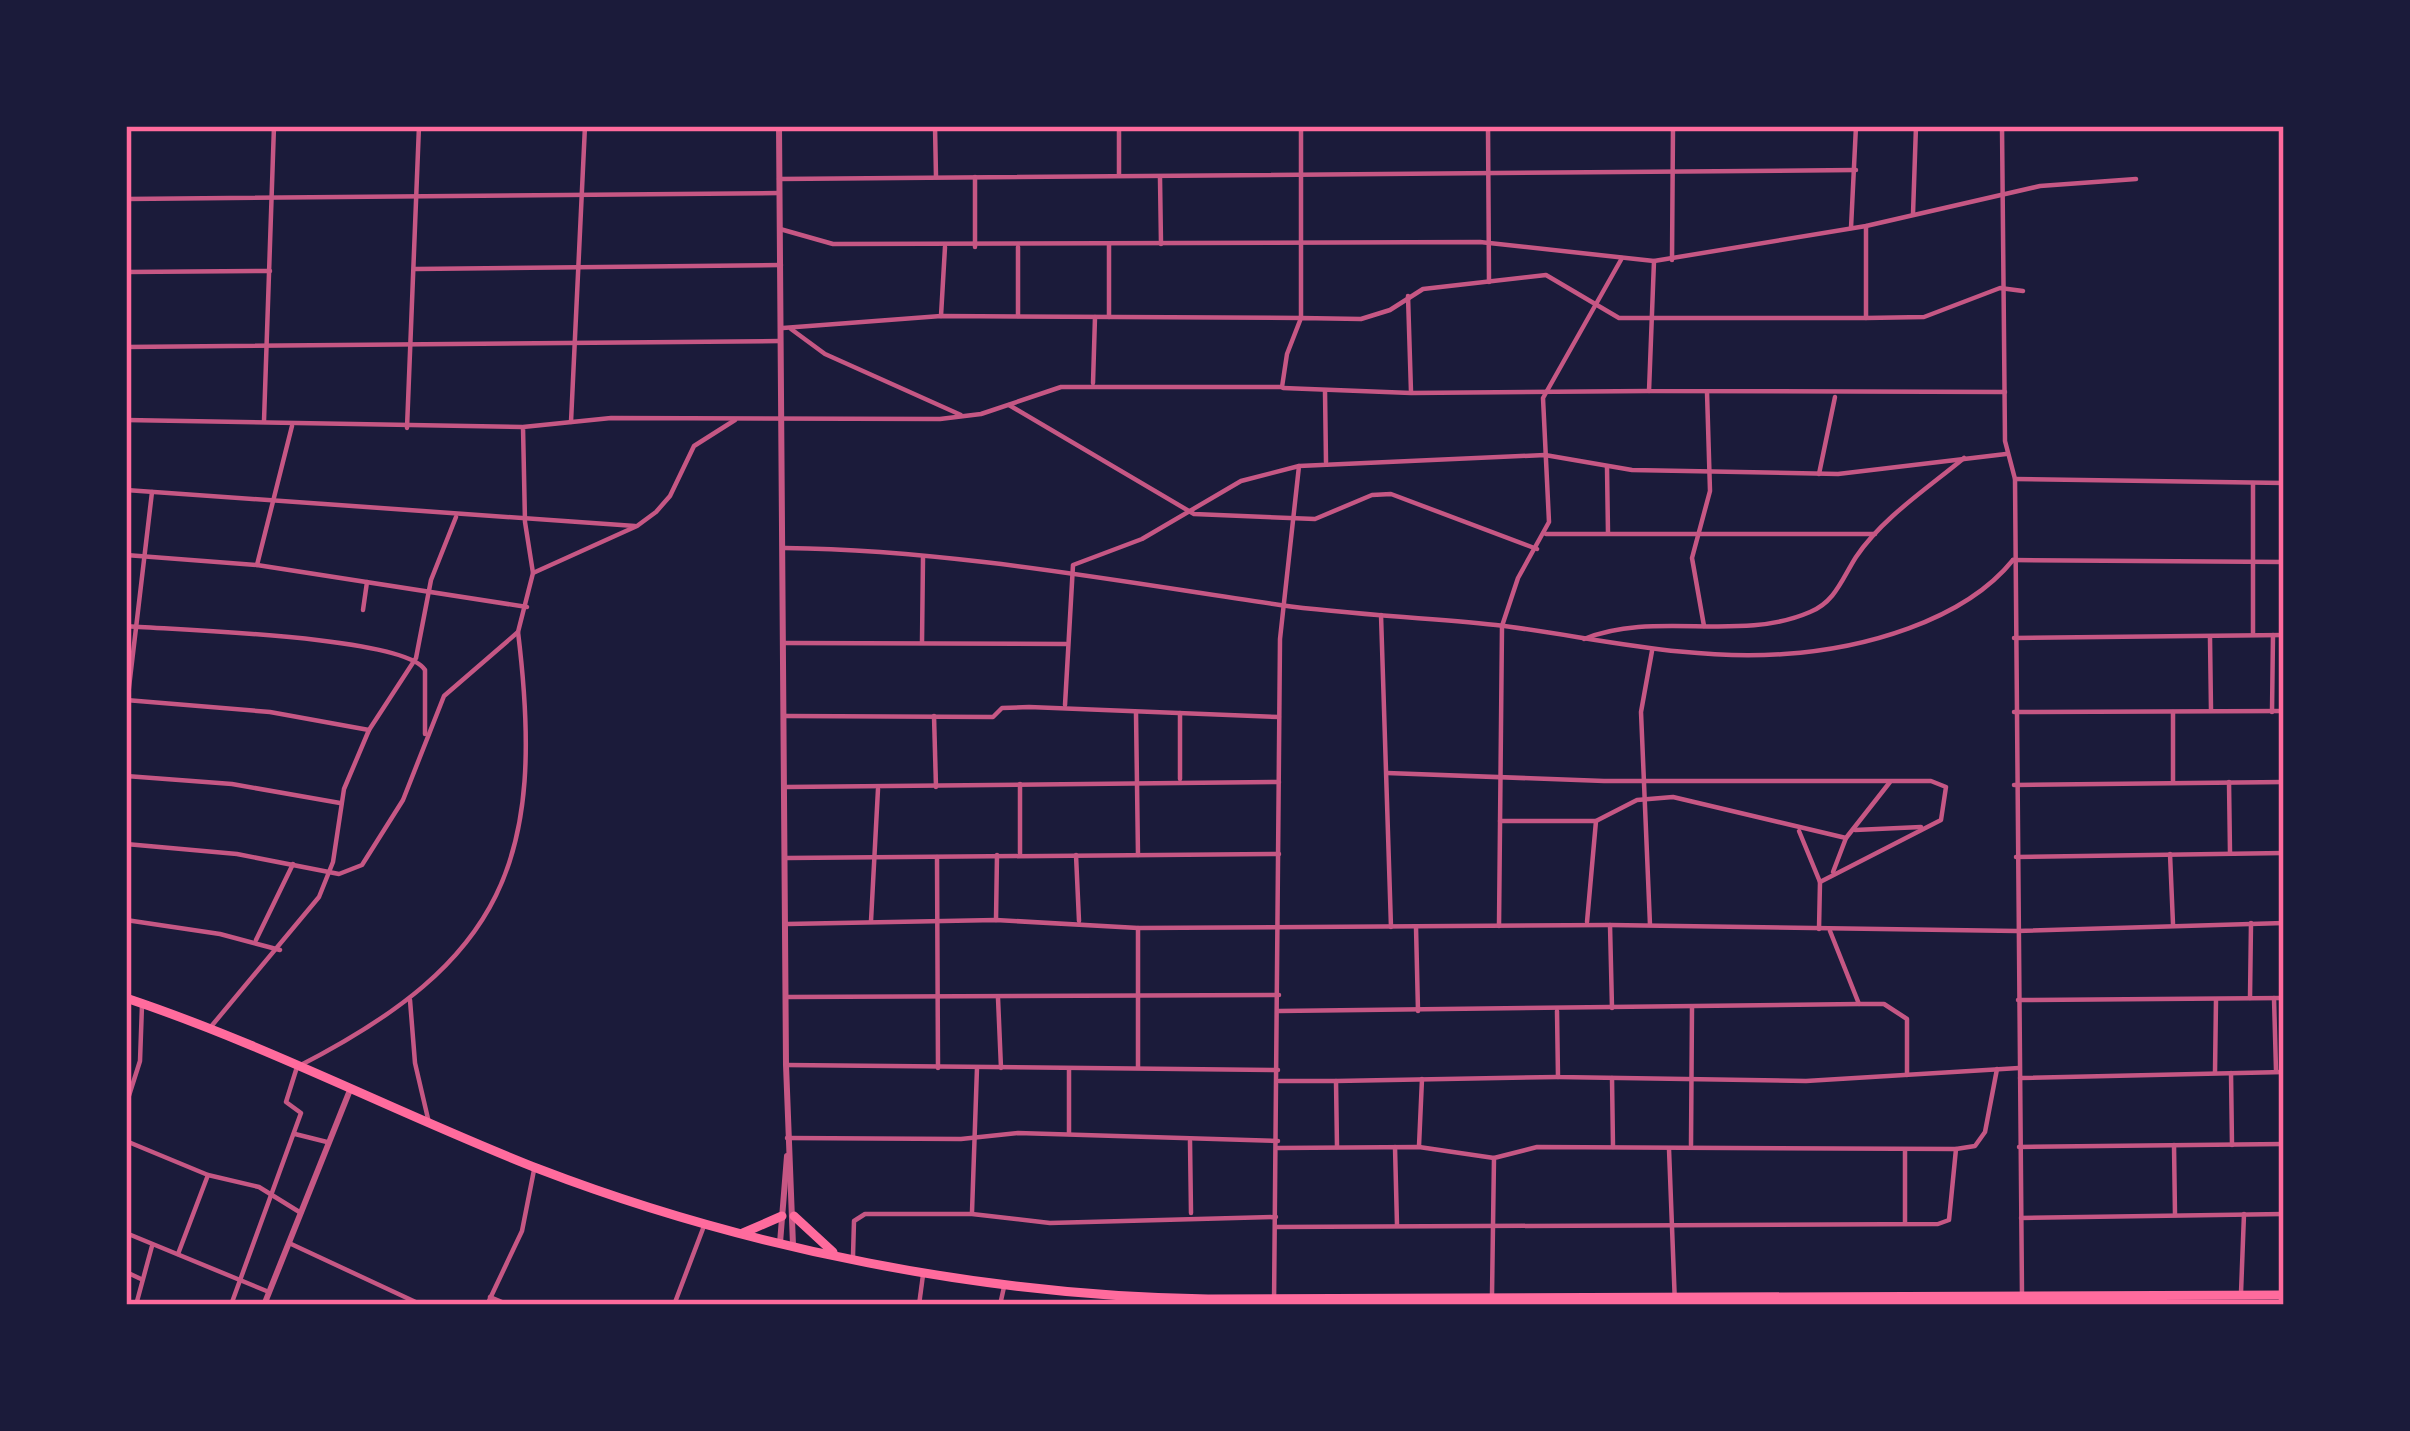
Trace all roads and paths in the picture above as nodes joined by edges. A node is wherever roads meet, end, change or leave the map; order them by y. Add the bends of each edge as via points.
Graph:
1 (274, 126) edge
2 (419, 126) edge
3 (585, 126) edge
4 (779, 126) edge
5 (935, 126) edge
6 (1119, 126) edge
7 (1301, 126) edge
8 (1489, 126) edge
9 (1673, 126) edge
10 (1856, 126) edge
11 (1916, 126) edge
12 (2002, 126) edge
13 (1856, 170) junction
14 (1301, 172) junction
15 (1672, 172) junction
16 (1489, 173) junction
17 (1160, 176) junction
18 (936, 177) junction
19 (975, 177) junction
20 (1119, 177) junction
21 (779, 179) junction
22 (2136, 179) dead end
23 (581, 194) junction
24 (779, 194) junction
25 (2001, 194) junction
26 (418, 197) junction
27 (126, 199) edge
28 (272, 199) junction
29 (1912, 214) junction
30 (1865, 226) junction
31 (1851, 228) junction
32 (780, 229) junction
33 (1488, 243) junction
34 (1161, 244) junction
35 (1302, 244) junction
36 (1109, 245) junction
37 (945, 247) junction
38 (975, 247) junction
39 (1018, 247) junction
40 (1622, 258) junction
41 (1672, 260) junction
42 (1654, 261) junction
43 (781, 265) junction
44 (416, 269) junction
45 (579, 270) junction
46 (126, 272) edge
47 (270, 272) junction
48 (1489, 282) junction
49 (2000, 288) junction
50 (2024, 291) dead end
51 (1408, 296) junction
52 (1593, 304) junction
53 (941, 316) junction
54 (1018, 316) junction
55 (1108, 316) junction
56 (1095, 317) junction
57 (1301, 318) junction
58 (1867, 318) junction
59 (1654, 320) junction
60 (787, 328) junction
61 (783, 341) junction
62 (412, 343) junction
63 (577, 343) junction
64 (266, 344) junction
65 (126, 347) edge
66 (1093, 386) junction
67 (1282, 387) junction
68 (1325, 391) junction
69 (1544, 391) junction
70 (1649, 391) junction
71 (1707, 392) junction
72 (2005, 392) junction
73 (1411, 393) junction
74 (1835, 395) junction
75 (1009, 405) junction
76 (967, 417) junction
77 (784, 419) junction
78 (126, 420) edge
79 (735, 420) junction
80 (264, 421) junction
81 (571, 422) junction
82 (292, 423) junction
83 (407, 428) junction
84 (523, 428) junction
85 (1545, 454) junction
86 (2006, 454) junction
87 (1964, 458) junction
88 (1326, 462) junction
89 (1298, 466) junction
90 (1607, 466) junction
91 (1710, 471) junction
92 (1819, 474) junction
93 (2014, 479) junction
94 (2253, 483) junction
95 (2284, 483) edge
96 (126, 490) edge
97 (152, 492) junction
98 (269, 502) junction
99 (1185, 511) junction
100 (456, 518) junction
101 (1290, 518) junction
102 (525, 522) junction
103 (637, 526) junction
104 (1608, 532) junction
105 (1546, 533) junction
106 (1696, 533) junction
107 (1875, 534) junction
108 (784, 548) junction
109 (1537, 549) junction
110 (126, 555) edge
111 (144, 556) junction
112 (923, 557) junction
113 (2013, 560) junction
114 (2253, 562) junction
115 (2284, 562) edge
116 (256, 565) junction
117 (533, 573) junction
118 (1070, 573) junction
119 (367, 582) junction
120 (428, 590) junction
121 (1281, 605) junction
122 (527, 607) junction
123 (363, 610) dead end
124 (1381, 613) junction
125 (130, 626) edge
126 (1502, 626) junction
127 (1704, 626) junction
128 (518, 632) junction
129 (2253, 635) junction
130 (2273, 635) junction
131 (2284, 635) edge
132 (2014, 638) junction
133 (2210, 638) junction
134 (1584, 639) junction
135 (922, 642) junction
136 (785, 644) junction
137 (1066, 644) junction
138 (1652, 651) junction
139 (416, 658) junction
140 (128, 700) edge
141 (1065, 708) junction
142 (2211, 711) junction
143 (2284, 711) edge
144 (2014, 712) junction
145 (2173, 712) junction
146 (2272, 712) junction
147 (126, 713) edge
148 (1136, 713) junction
149 (1180, 713) junction
150 (786, 716) junction
151 (934, 716) junction
152 (1279, 718) junction
153 (369, 730) junction
154 (426, 740) junction
155 (1387, 773) junction
156 (126, 776) edge
157 (1499, 776) junction
158 (1180, 780) junction
159 (1137, 781) junction
160 (1643, 781) junction
161 (1279, 782) junction
162 (1890, 782) junction
163 (2173, 782) junction
164 (2229, 782) junction
165 (2284, 782) edge
166 (1020, 784) junction
167 (2014, 785) junction
168 (786, 787) junction
169 (936, 787) junction
170 (878, 789) junction
171 (1644, 799) junction
172 (340, 803) junction
173 (1500, 821) junction
174 (1596, 821) junction
175 (1927, 826) junction
176 (1854, 830) junction
177 (1799, 831) junction
178 (1846, 838) junction
179 (126, 844) edge
180 (2284, 853) edge
181 (1279, 854) junction
182 (2170, 854) junction
183 (2230, 854) junction
184 (937, 855) junction
185 (997, 855) junction
186 (1020, 855) junction
187 (1076, 855) junction
188 (1138, 855) junction
189 (874, 856) junction
190 (2016, 857) junction
191 (786, 858) junction
192 (292, 864) junction
193 (329, 872) junction
194 (1832, 875) junction
195 (1820, 882) junction
196 (126, 920) edge
197 (996, 920) junction
198 (939, 921) junction
199 (871, 922) junction
200 (2252, 922) junction
201 (2284, 922) edge
202 (1078, 923) junction
203 (787, 924) junction
204 (1587, 925) junction
205 (1610, 925) junction
206 (1650, 925) junction
207 (2173, 925) junction
208 (1499, 926) junction
209 (1391, 927) junction
210 (1416, 927) junction
211 (1138, 928) junction
212 (1279, 928) junction
213 (1819, 931) junction
214 (1829, 931) junction
215 (2017, 931) junction
216 (255, 942) junction
217 (280, 950) junction
218 (1136, 995) junction
219 (1279, 995) junction
220 (787, 997) junction
221 (126, 998) edge
222 (937, 998) junction
223 (998, 998) junction
224 (2250, 998) junction
225 (2274, 998) junction
226 (2284, 998) edge
227 (410, 1000) junction
228 (2018, 1000) junction
229 (2216, 1000) junction
230 (142, 1004) junction
231 (1858, 1004) junction
232 (1692, 1006) junction
233 (1612, 1008) junction
234 (1557, 1010) junction
235 (1280, 1011) junction
236 (1418, 1011) junction
237 (209, 1029) junction
238 (786, 1065) junction
239 (297, 1067) junction
240 (938, 1068) junction
241 (977, 1068) junction
242 (1001, 1068) junction
243 (2020, 1068) junction
244 (1069, 1069) junction
245 (1138, 1069) junction
246 (1280, 1070) junction
247 (1997, 1070) junction
248 (2216, 1072) junction
249 (2280, 1072) edge
250 (2231, 1073) junction
251 (1907, 1075) junction
252 (1558, 1077) junction
253 (1612, 1078) junction
254 (1691, 1078) junction
255 (2020, 1078) junction
256 (1422, 1079) junction
257 (1279, 1081) junction
258 (1336, 1081) junction
259 (350, 1090) junction
260 (126, 1105) edge
261 (429, 1123) junction
262 (295, 1134) junction
263 (1069, 1134) junction
264 (787, 1138) junction
265 (975, 1138) junction
266 (1190, 1141) junction
267 (126, 1142) edge
268 (326, 1142) junction
269 (2284, 1144) edge
270 (1278, 1145) junction
271 (2174, 1145) junction
272 (2232, 1145) junction
273 (1337, 1147) junction
274 (1395, 1147) junction
275 (1419, 1147) junction
276 (1613, 1147) junction
277 (1669, 1147) junction
278 (1690, 1147) junction
279 (2019, 1147) junction
280 (1906, 1149) junction
281 (1956, 1149) junction
282 (1494, 1158) junction
283 (535, 1167) junction
284 (208, 1175) junction
285 (273, 1195) junction
286 (301, 1213) junction
287 (972, 1214) junction
288 (2243, 1214) junction
289 (2284, 1214) edge
290 (1192, 1215) junction
291 (2175, 1215) junction
292 (788, 1216) junction
293 (1276, 1217) junction
294 (2021, 1218) junction
295 (1905, 1223) junction
296 (704, 1224) junction
297 (1397, 1226) junction
298 (1492, 1226) junction
299 (1672, 1226) junction
300 (1276, 1227) junction
301 (126, 1233) edge
302 (740, 1234) junction
303 (289, 1243) junction
304 (780, 1243) junction
305 (793, 1245) junction
306 (152, 1246) junction
307 (833, 1252) junction
308 (177, 1255) junction
309 (854, 1256) junction
310 (923, 1270) junction
311 (126, 1272) edge
312 (141, 1279) junction
313 (241, 1280) junction
314 (1004, 1282) junction
315 (269, 1292) junction
316 (2241, 1294) junction
317 (1492, 1295) junction
318 (2022, 1295) junction
319 (2284, 1295) edge
320 (1125, 1300) edge
321 (1418, 1300) edge
322 (1793, 1300) edge
323 (2001, 1300) edge
324 (2146, 1300) edge
325 (2266, 1300) edge
326 (489, 1301) edge
327 (1274, 1301) edge
328 (1675, 1301) edge
329 (136, 1305) edge
330 (231, 1305) edge
331 (264, 1305) edge
332 (422, 1305) edge
333 (509, 1305) edge
334 (674, 1305) edge
335 (919, 1305) edge
336 (1000, 1305) edge

1 - 28 street
2 - 26 street
3 - 23 street
4 - 21 street
5 - 18 street
6 - 20 street
7 - 14 street
8 - 16 street
9 - 15 street
10 - 13 street
11 - 29 street
12 - 25 street
13 - 15 street
13 - 31 street
14 - 16 street
14 - 17 street
14 - 35 street
15 - 16 street
15 - 41 street
16 - 33 street
17 - 20 street
17 - 34 street
18 - 19 street
18 - 21 street
19 - 20 street
19 - 38 street
21 - 24 street
22 - 25 street
23 - 24 street
23 - 26 street
23 - 45 street
24 - 32 street
25 - 29 street
25 - 49 street
26 - 28 street
26 - 44 street
27 - 28 street
28 - 47 street
29 - 30 street
30 - 31 street
30 - 58 street
31 - 41 street
32 - 37 street via 833,244
32 - 43 street
33 - 35 street
33 - 40 street
33 - 48 street
34 - 35 street
34 - 36 street
35 - 57 street
36 - 39 street
36 - 55 street
37 - 38 street
37 - 53 street
38 - 39 street
39 - 54 street
40 - 42 street
40 - 52 street
41 - 42 street
42 - 59 street
43 - 45 street
43 - 60 street
44 - 45 street
44 - 62 street
45 - 63 street
46 - 47 street
47 - 64 street
48 - 51 street
48 - 52 street via 1549,275
49 - 50 street
49 - 58 street via 1937,314
49 - 72 street
51 - 57 street via 1368,317
51 - 73 street
52 - 59 street via 1612,317
52 - 69 street
53 - 54 street
53 - 60 street
54 - 56 street
55 - 56 street
55 - 57 street
56 - 66 street
57 - 67 street
58 - 59 street
59 - 70 street
60 - 61 street
60 - 76 street via 825,354
61 - 63 street
61 - 77 street
62 - 63 street
62 - 64 street
62 - 83 street
63 - 81 street
64 - 65 street
64 - 80 street
66 - 67 street
66 - 75 street via 1047,389
67 - 68 street
68 - 73 street
68 - 88 street
69 - 70 street
69 - 73 street
69 - 85 street
70 - 71 street
71 - 74 street
71 - 91 street
72 - 74 street
72 - 86 street
74 - 92 street
75 - 76 street
75 - 99 street
76 - 77 street
77 - 79 street
77 - 108 street
78 - 80 street
79 - 81 street
79 - 103 street via 694,446 670,496
80 - 82 street
81 - 84 street
82 - 83 street
82 - 98 street
83 - 84 street
84 - 102 street
85 - 88 street
85 - 90 street
85 - 105 street
86 - 87 street
86 - 93 street
87 - 92 street
87 - 107 street
88 - 89 street
89 - 99 street via 1241,481
89 - 101 street
90 - 91 street
90 - 104 street
91 - 92 street
91 - 106 street
93 - 94 street
93 - 113 street
94 - 95 street
94 - 114 street
96 - 97 street
97 - 98 street
97 - 111 street
98 - 100 street
98 - 116 street
99 - 101 street
99 - 118 street via 1142,539 1079,560
100 - 102 street
100 - 120 street
101 - 109 street via 1328,517 1391,494
101 - 121 street
102 - 103 street
102 - 117 street
103 - 117 street
104 - 105 street
104 - 106 street
105 - 109 street
106 - 107 street
106 - 127 street via 1692,565
107 - 127 street via 1832,599 1814,611
108 - 112 street
108 - 136 street
109 - 126 street
110 - 111 street
111 - 116 street
111 - 125 street
112 - 118 street
112 - 135 street
113 - 114 street
113 - 132 street
113 - 138 street via 1967,600 1857,642 1759,656
114 - 115 street
114 - 129 street
116 - 119 street
117 - 122 street
118 - 121 street
118 - 137 street
119 - 120 street
119 - 123 street
120 - 122 street
120 - 139 street
121 - 124 street
121 - 152 street
122 - 128 street
124 - 126 street
124 - 155 street
125 - 139 street via 302,637
125 - 140 street
126 - 134 street
126 - 157 street
127 - 134 street
128 - 154 street via 450,688
128 - 227 street via 530,745 515,844 468,945
129 - 130 street
129 - 133 street
130 - 131 street
130 - 146 street
132 - 133 street
132 - 144 street
133 - 142 street
134 - 138 street
135 - 136 street
135 - 137 street
136 - 150 street
137 - 141 street
138 - 160 street via 1641,705
139 - 153 street
139 - 154 street via 426,676
140 - 147 street
140 - 153 street
141 - 148 street
141 - 151 street
142 - 145 street
142 - 146 street
143 - 146 street
144 - 145 street
144 - 167 street
145 - 163 street
148 - 149 street
148 - 159 street
149 - 152 street
149 - 158 street
150 - 151 street
150 - 168 street
151 - 169 street
152 - 161 street
153 - 172 street
154 - 193 street via 371,854 353,870
155 - 157 street
155 - 209 street
156 - 172 street
157 - 160 street
157 - 173 street
158 - 159 street
158 - 161 street
159 - 166 street
159 - 188 street
160 - 162 street
160 - 171 street
161 - 181 street
162 - 175 street via 1946,788 1941,820
162 - 176 street
163 - 164 street
163 - 167 street
164 - 165 street
164 - 183 street
166 - 169 street
166 - 186 street
167 - 190 street
168 - 170 street
168 - 191 street
169 - 170 street
170 - 189 street
171 - 174 street
171 - 177 street via 1702,801
171 - 206 street
172 - 193 street
173 - 174 street
173 - 208 street
174 - 204 street
175 - 176 street
175 - 194 street
176 - 178 street
177 - 178 street
177 - 195 street
178 - 194 street
179 - 192 street
180 - 183 street
181 - 188 street
181 - 212 street
182 - 183 street
182 - 190 street
182 - 207 street
184 - 185 street
184 - 189 street
184 - 198 street
185 - 186 street
185 - 197 street
186 - 187 street
187 - 188 street
187 - 202 street
189 - 191 street
189 - 199 street
190 - 215 street
191 - 203 street
192 - 193 street
192 - 216 street
193 - 217 street
194 - 195 street
195 - 213 street
196 - 216 street
197 - 198 street
197 - 202 street
198 - 199 street
198 - 222 street
199 - 203 street
200 - 201 street
200 - 207 street
200 - 224 street
202 - 211 street
203 - 220 street
204 - 205 street
204 - 208 street
205 - 206 street
205 - 233 street
206 - 213 street
207 - 215 street
208 - 210 street
209 - 210 street
209 - 212 street
210 - 236 street
211 - 212 street
211 - 218 street
212 - 219 street
213 - 214 street
214 - 215 street
214 - 231 street
215 - 228 street
216 - 217 street
217 - 237 street
218 - 219 street
218 - 223 street
218 - 245 street
219 - 235 street
220 - 222 street
220 - 238 street
221 - 230 highway
222 - 223 street
222 - 240 street
223 - 242 street
224 - 225 street
224 - 229 street
225 - 226 street
225 - 249 street
227 - 239 street
227 - 261 street
228 - 229 street
228 - 243 street
229 - 248 street
230 - 237 highway
230 - 260 street via 140,1060
231 - 232 street
231 - 251 street via 1902,1011
232 - 233 street
232 - 254 street
233 - 234 street
234 - 236 street
234 - 252 street
235 - 236 street
235 - 246 street
237 - 239 highway
238 - 240 street
238 - 264 street
239 - 259 highway
239 - 262 street via 286,1100 301,1111
240 - 241 street
241 - 242 street
241 - 265 street
242 - 244 street
243 - 247 street
243 - 255 street
244 - 245 street
244 - 263 street
245 - 246 street
246 - 257 street
247 - 251 street
247 - 281 street via 1985,1132 1975,1146
248 - 250 street
248 - 255 street
249 - 250 street
250 - 272 street
251 - 254 street
252 - 253 street
252 - 256 street
253 - 254 street
253 - 276 street
254 - 278 street
255 - 279 street
256 - 258 street
256 - 275 street
257 - 258 street
257 - 270 street
258 - 273 street
259 - 261 highway
259 - 268 street
261 - 283 highway
262 - 268 street
262 - 285 street
263 - 265 street
263 - 266 street
264 - 265 street
264 - 292 street
265 - 287 street
266 - 270 street
266 - 290 street
267 - 284 street
268 - 286 street
269 - 272 street
270 - 273 street
270 - 293 street
271 - 272 street
271 - 279 street
271 - 291 street
273 - 274 street
274 - 275 street
274 - 297 street
275 - 282 street
276 - 277 street
276 - 282 street via 1537,1147
277 - 278 street
277 - 299 street
278 - 280 street
279 - 294 street
280 - 281 street
280 - 295 street
281 - 295 street via 1949,1220
282 - 298 street
283 - 296 highway
283 - 326 street via 522,1231
284 - 285 street
284 - 308 street
285 - 286 street
285 - 313 street
286 - 303 street
287 - 290 street via 1050,1223
287 - 309 street via 860,1215
288 - 289 street
288 - 291 street
288 - 316 street
290 - 293 street
291 - 294 street
292 - 302 highway
292 - 304 street
292 - 305 street
292 - 307 highway
293 - 300 street
294 - 318 street
295 - 299 street
296 - 302 highway
296 - 334 street
297 - 298 street
297 - 300 street
298 - 299 street
298 - 317 street
299 - 328 street
300 - 327 street
301 - 306 street
302 - 304 highway
303 - 315 street
303 - 332 street
304 - 305 highway
305 - 307 highway
306 - 308 street
306 - 312 street
307 - 309 highway
308 - 313 street
309 - 310 highway
310 - 314 highway
310 - 335 street
311 - 312 street
312 - 329 street
313 - 315 street
313 - 330 street
314 - 320 highway
314 - 336 street
315 - 331 street
316 - 324 highway
316 - 325 highway
317 - 321 highway
317 - 328 highway
318 - 323 highway
318 - 324 highway
319 - 325 highway
320 - 327 highway
321 - 327 highway
322 - 323 highway
322 - 328 highway
326 - 333 street

